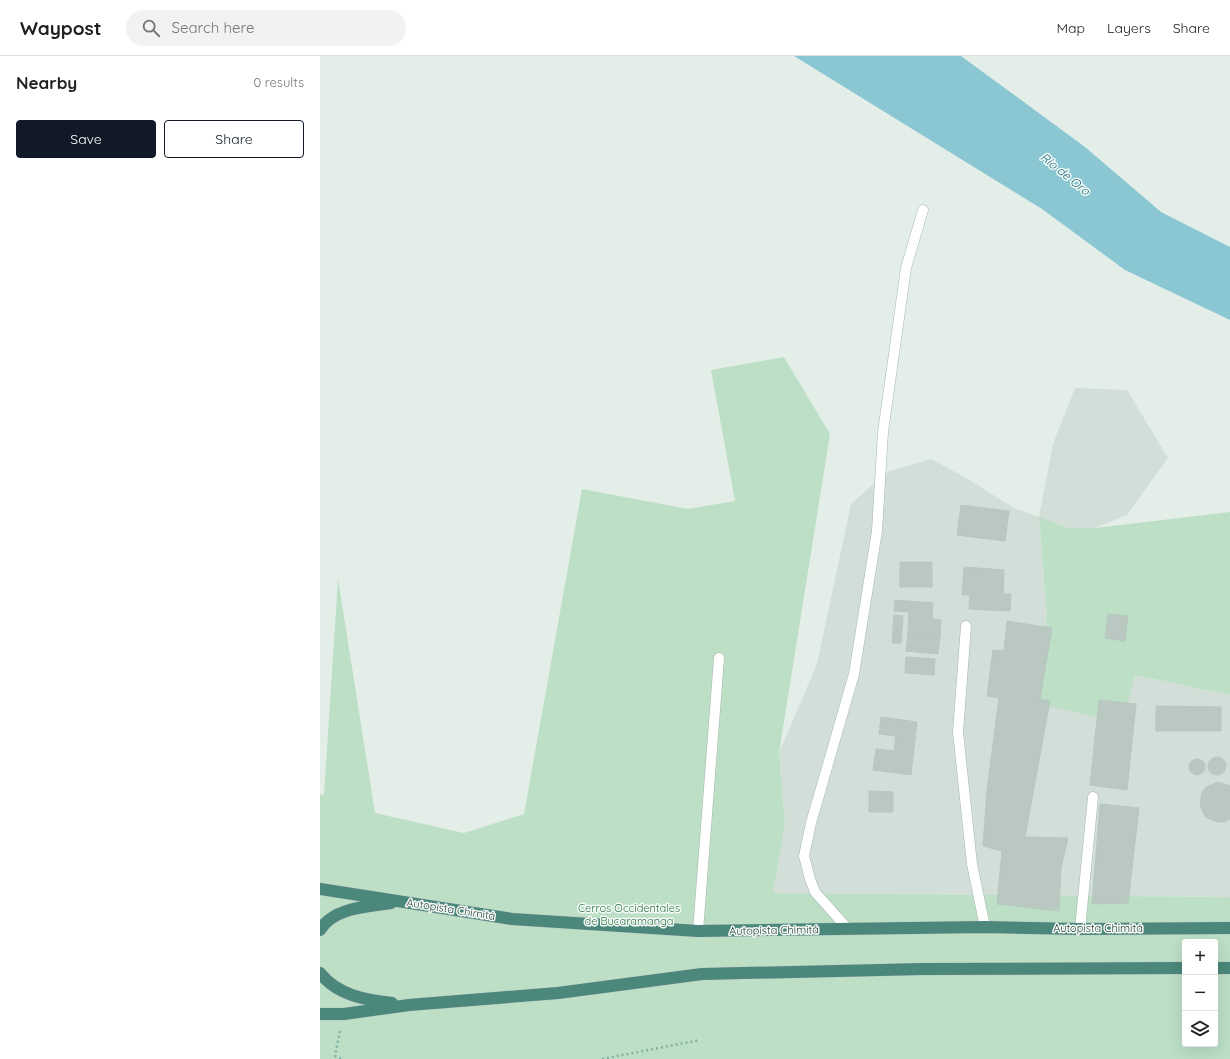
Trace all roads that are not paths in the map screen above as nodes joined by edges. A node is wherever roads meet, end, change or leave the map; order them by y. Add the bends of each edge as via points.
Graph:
1 (923, 210) dead end
2 (966, 626) dead end
3 (719, 658) dead end
4 (1093, 797) dead end
5 (320, 889) edge
6 (402, 901) junction
7 (985, 927) junction
8 (1230, 928) edge
9 (848, 929) junction
10 (1080, 929) junction
11 (320, 930) edge
12 (698, 931) junction
13 (1182, 968) edge
14 (1218, 968) edge
15 (1230, 968) edge
16 (320, 973) edge
17 (409, 1005) junction
18 (320, 1014) edge

1 - 9 lane via 906,268 883,432 877,531 854,674 804,856 815,892
2 - 7 lane via 958,732 972,864
3 - 12 lane
4 - 10 lane
5 - 6 highway, Autopista Chimitá
6 - 11 highway via 347,911 336,915
6 - 12 highway, Autopista Chimitá via 512,919
7 - 9 highway, Autopista Chimitá
7 - 10 highway, Autopista Chimitá
8 - 10 highway, Autopista Chimitá
9 - 12 highway, Autopista Chimitá
13 - 17 highway via 923,969 702,974 558,993
14 - 15 highway
16 - 17 highway via 327,983 344,992 367,1000
17 - 18 highway via 344,1014

